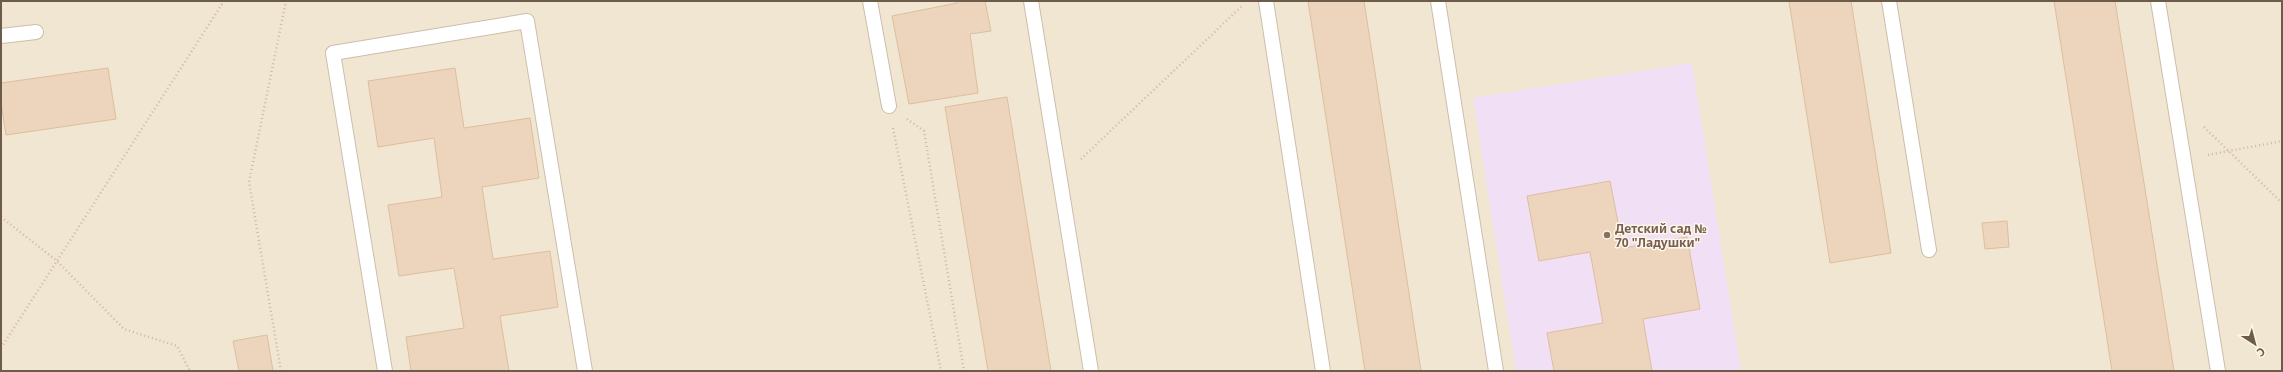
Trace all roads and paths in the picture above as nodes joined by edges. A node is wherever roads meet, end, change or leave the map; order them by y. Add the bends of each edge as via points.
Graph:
1 (224, 1) edge
2 (286, 1) edge
3 (870, 1) edge
4 (1031, 1) edge
5 (1248, 1) edge
6 (1266, 1) edge
7 (1438, 1) edge
8 (1889, 1) edge
9 (2158, 1) edge
10 (36, 32) dead end
11 (1, 36) edge
12 (889, 106) junction
13 (2201, 124) dead end
14 (2282, 141) edge
15 (2229, 151) junction
16 (2184, 160) junction
17 (1060, 179) junction
18 (2282, 203) edge
19 (1, 217) edge
20 (1929, 250) dead end
21 (57, 260) junction
22 (1, 348) edge
23 (190, 371) edge
24 (281, 371) edge
25 (385, 371) edge
26 (585, 371) edge
27 (941, 371) edge
28 (964, 371) edge
29 (1091, 371) edge
30 (1323, 371) edge
31 (1496, 371) edge
32 (2218, 371) edge

1 - 21 path
2 - 24 path via 249,182
3 - 12 lane
4 - 17 lane
5 - 17 path
6 - 30 lane
7 - 31 lane
8 - 20 lane
9 - 16 lane
10 - 11 lane
12 - 27 path
12 - 28 path via 924,131
13 - 15 path
14 - 15 path
15 - 16 path
15 - 18 path
16 - 32 lane
17 - 29 lane
19 - 21 path
21 - 22 path
21 - 23 path via 124,329 177,346
25 - 26 lane via 333,53 527,21

